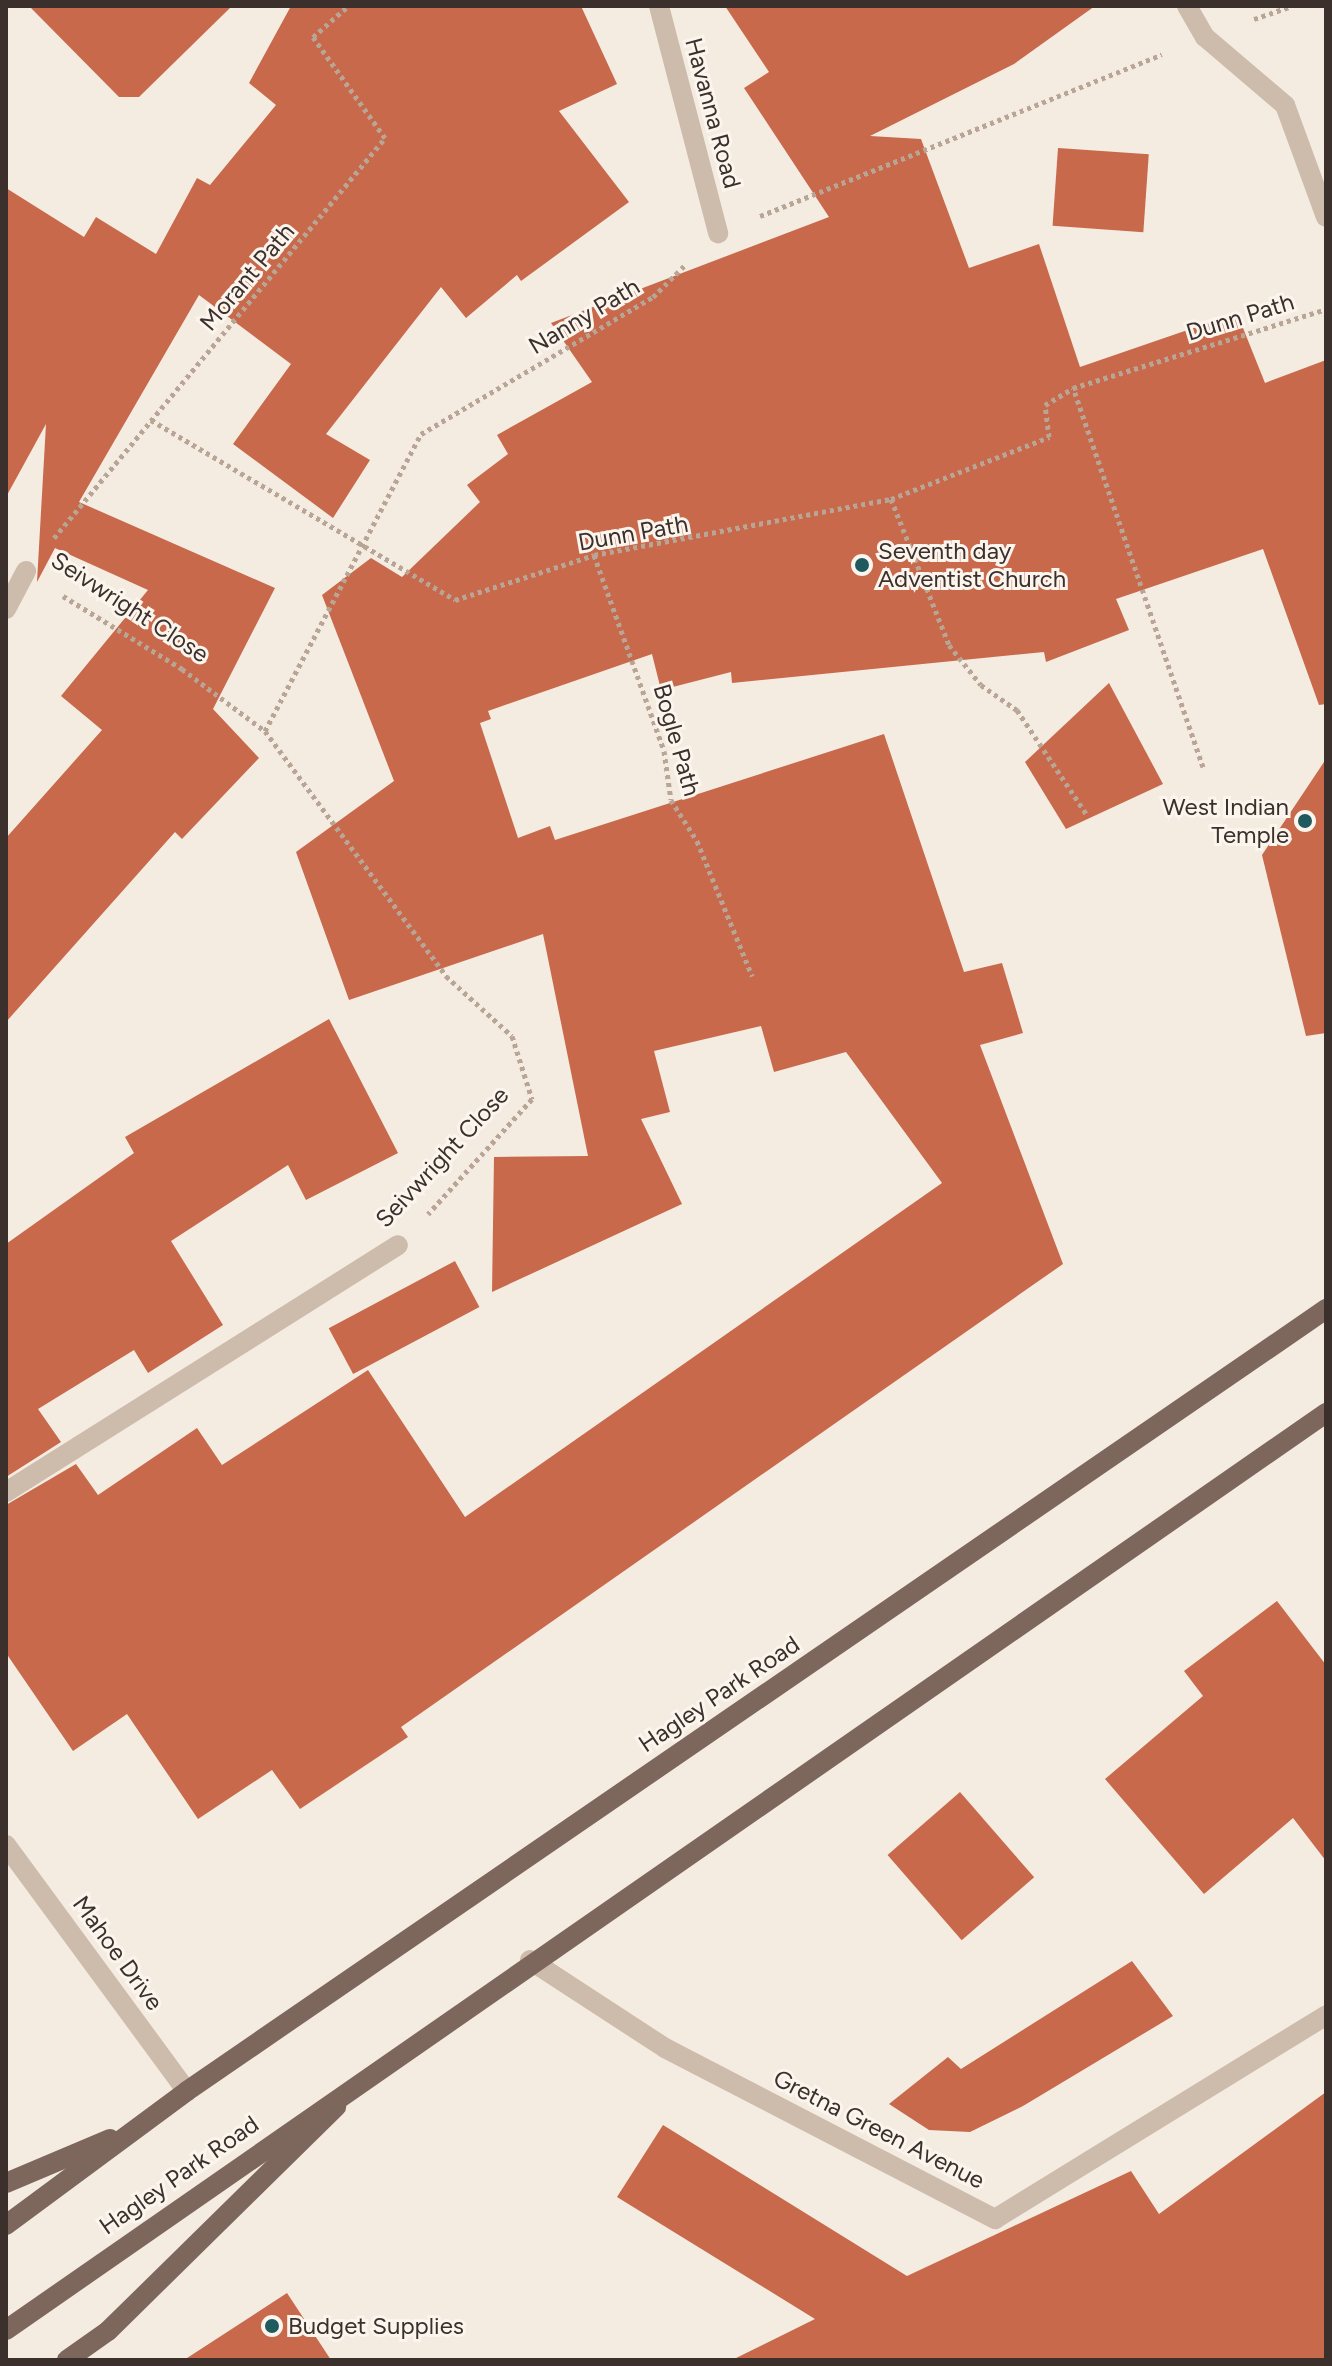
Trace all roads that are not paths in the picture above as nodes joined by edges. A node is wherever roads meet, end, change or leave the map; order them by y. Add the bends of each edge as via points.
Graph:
1 (659, 6) edge
2 (1187, 6) edge
3 (1326, 217) edge
4 (718, 233) road end
5 (26, 571) road end
6 (6, 609) edge
7 (398, 1245) road end
8 (1326, 1309) edge
9 (1326, 1413) edge
10 (6, 1492) edge
11 (6, 1845) edge
12 (530, 1960) junction
13 (1326, 2015) edge
14 (382, 2063) junction
15 (187, 2091) junction
16 (144, 2125) junction
17 (6, 2183) edge
18 (6, 2225) edge
19 (6, 2330) edge
20 (67, 2360) edge

1 - 4 street, Havanna Road
2 - 3 street via 1205,37 1285,105
5 - 6 street, Seivwright Close
7 - 10 street, Seivwright Close
8 - 15 main road, Hagley Park Road
9 - 12 main road, Hagley Park Road
11 - 15 street, Mahoe Drive
12 - 13 street, Gretna Green Avenue via 665,2048 995,2219
12 - 14 main road, Hagley Park Road
14 - 19 main road, Hagley Park Road
14 - 20 main road, Hagley Park Road via 108,2331
15 - 16 main road, Hagley Park Road
16 - 17 main road, Hagley Park Road
16 - 18 main road, Hagley Park Road

